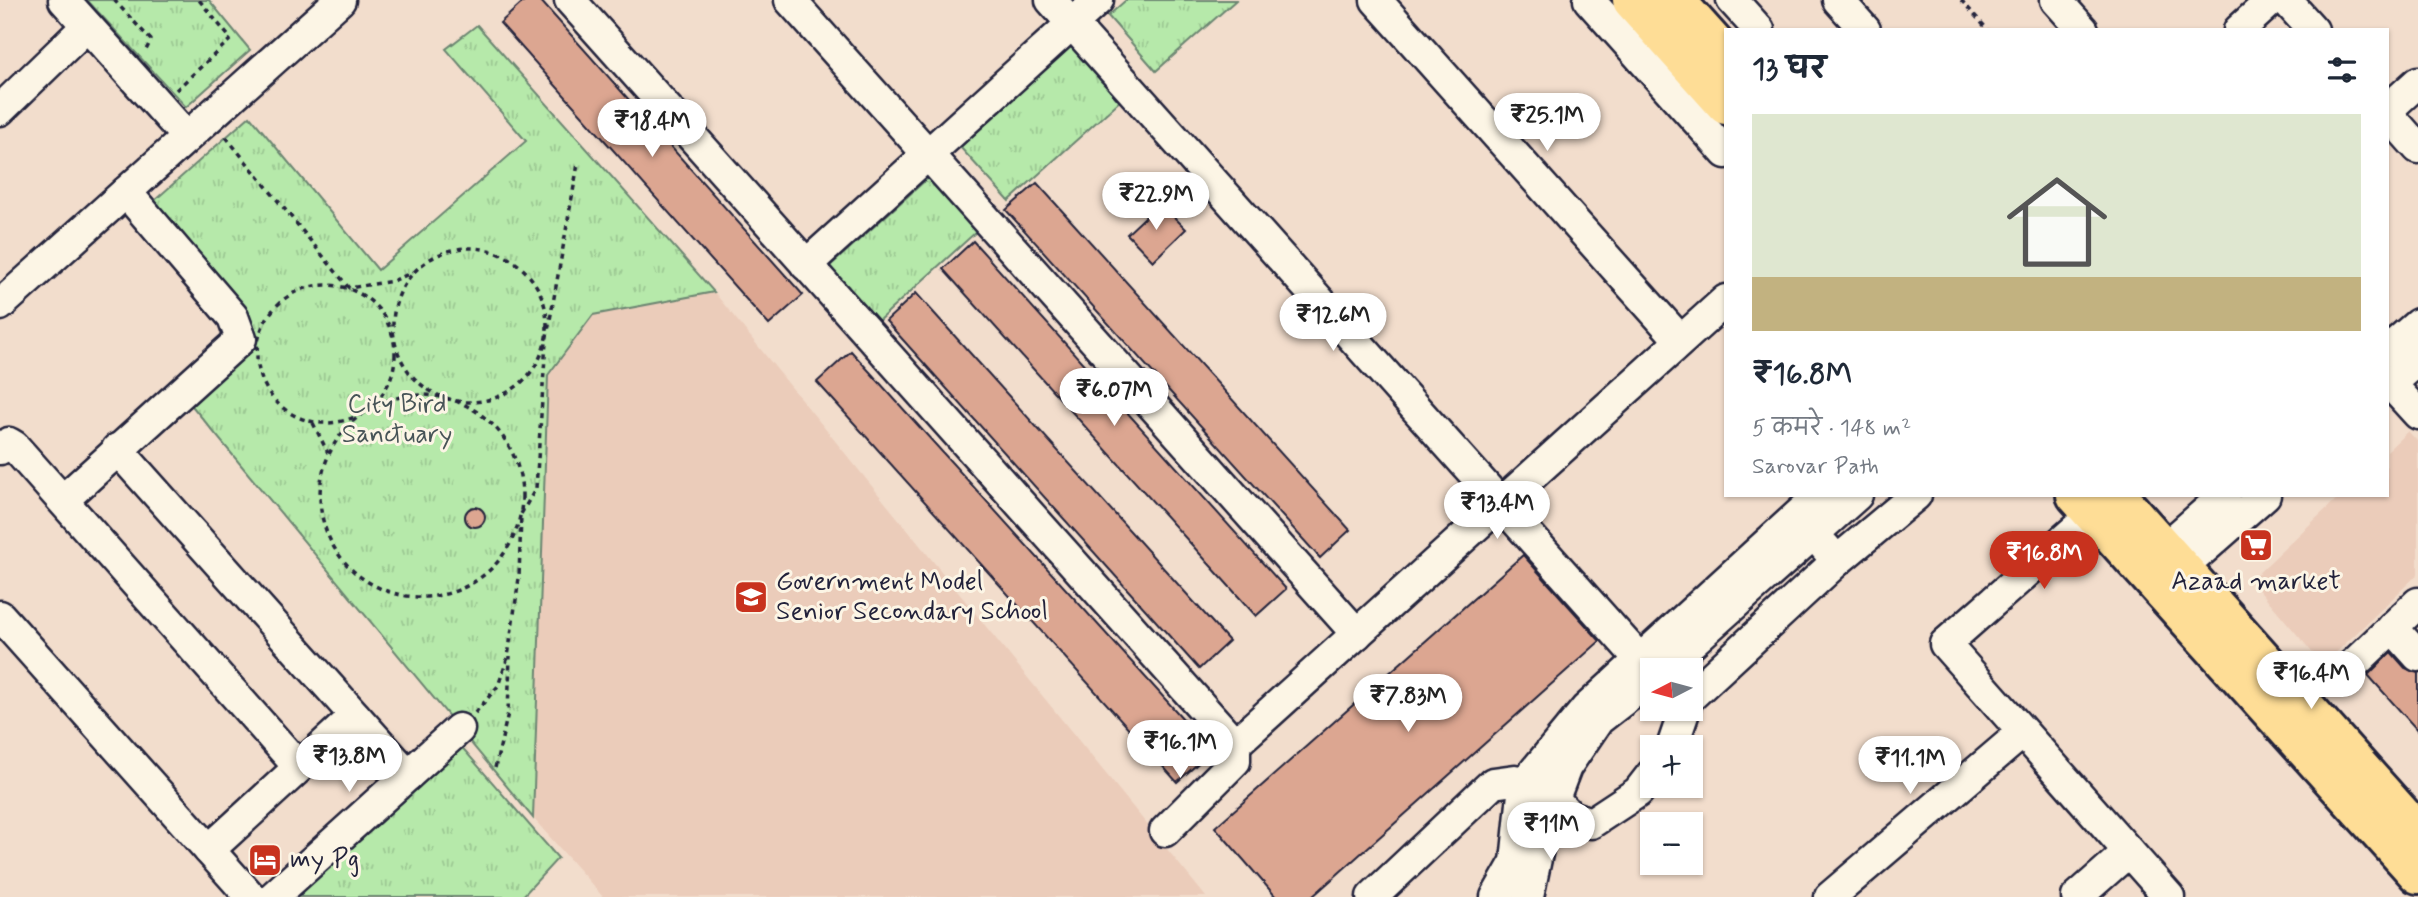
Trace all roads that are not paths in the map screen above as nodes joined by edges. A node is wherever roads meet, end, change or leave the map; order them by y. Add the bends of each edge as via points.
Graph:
1 (64, 0) edge
2 (340, 0) edge
3 (570, 0) edge
4 (790, 0) edge
5 (1051, 0) edge
6 (1098, 0) edge
7 (1376, 0) edge
8 (1590, 0) edge
9 (1632, 0) edge
10 (1675, 0) edge
11 (1732, 0) edge
12 (1838, 0) edge
13 (2056, 0) edge
14 (2272, 0) edge
15 (2286, 0) edge
16 (1072, 23) junction
17 (87, 26) junction
18 (1757, 28) edge
19 (1863, 28) edge
20 (2081, 28) edge
21 (2241, 28) edge
22 (2311, 28) edge
23 (1724, 55) edge
24 (2418, 82) edge
25 (1724, 103) edge
26 (0, 110) edge
27 (2389, 110) edge
28 (2389, 114) edge
29 (187, 137) junction
30 (2418, 148) edge
31 (1724, 151) edge
32 (928, 154) junction
33 (125, 192) junction
34 (806, 265) junction
35 (1724, 302) edge
36 (0, 305) edge
37 (2418, 324) edge
38 (1680, 340) junction
39 (2389, 349) edge
40 (2418, 360) edge
41 (2389, 383) edge
42 (2389, 385) edge
43 (2418, 414) edge
44 (0, 449) edge
45 (117, 449) junction
46 (1852, 497) edge
47 (1914, 497) edge
48 (2223, 497) edge
49 (2262, 497) edge
50 (63, 500) junction
51 (2095, 501) edge
52 (1501, 503) junction
53 (1811, 514) edge
54 (1837, 561) junction
55 (2162, 568) junction
56 (2418, 603) edge
57 (0, 617) edge
58 (2392, 627) junction
59 (1357, 634) junction
60 (2418, 656) edge
61 (1640, 658) edge
62 (1663, 658) edge
63 (1640, 677) edge
64 (2339, 678) dead end
65 (1640, 680) edge
66 (1703, 685) edge
67 (355, 716) junction
68 (459, 729) road end
69 (2022, 733) junction
70 (1235, 744) junction
71 (298, 766) junction
72 (408, 775) junction
73 (1524, 784) junction
74 (1640, 789) edge
75 (1554, 799) junction
76 (1164, 831) dead end
77 (2418, 833) edge
78 (209, 850) junction
79 (2128, 852) junction
80 (2418, 874) edge
81 (1531, 884) edge
82 (251, 897) edge
83 (273, 897) edge
84 (1372, 897) edge
85 (1496, 897) edge
86 (1830, 897) edge
87 (2077, 897) edge
88 (2168, 897) edge

1 - 17 street
2 - 29 street
3 - 34 street
4 - 32 street
5 - 16 street
6 - 16 street
7 - 38 street
8 - 31 street
9 - 25 main road
10 - 23 main road
11 - 18 street
12 - 19 street
13 - 20 street
14 - 21 street
15 - 22 street
16 - 32 street
16 - 52 street
17 - 26 street
17 - 29 street
24 - 27 street
28 - 30 street
29 - 33 street
32 - 34 street
32 - 59 street
33 - 36 street
33 - 45 street via 233,317 241,339
34 - 70 street
35 - 38 street
37 - 39 street
38 - 52 street
40 - 41 street
42 - 43 street
44 - 50 street via 9,443 15,446
45 - 50 street
45 - 67 street
46 - 53 street
47 - 54 street
48 - 55 street
49 - 55 street
50 - 71 street
51 - 55 main road
51 - 69 street via 1945,643
52 - 59 street
52 - 61 street
53 - 54 street
53 - 62 street
54 - 66 street
55 - 77 main road
55 - 80 main road
56 - 58 street
57 - 78 street
58 - 60 street
58 - 64 street
59 - 70 street
63 - 73 street via 1586,709
65 - 75 street via 1598,720 1566,767
67 - 71 street
67 - 72 street
68 - 72 street
69 - 79 street
69 - 86 street
70 - 76 street via 1235,761
71 - 78 street
72 - 83 street
73 - 75 street
73 - 81 street
73 - 84 street via 1515,780 1493,783
74 - 75 street via 1591,823 1570,816
75 - 81 street
78 - 82 street
79 - 87 street
79 - 88 street
81 - 85 street

